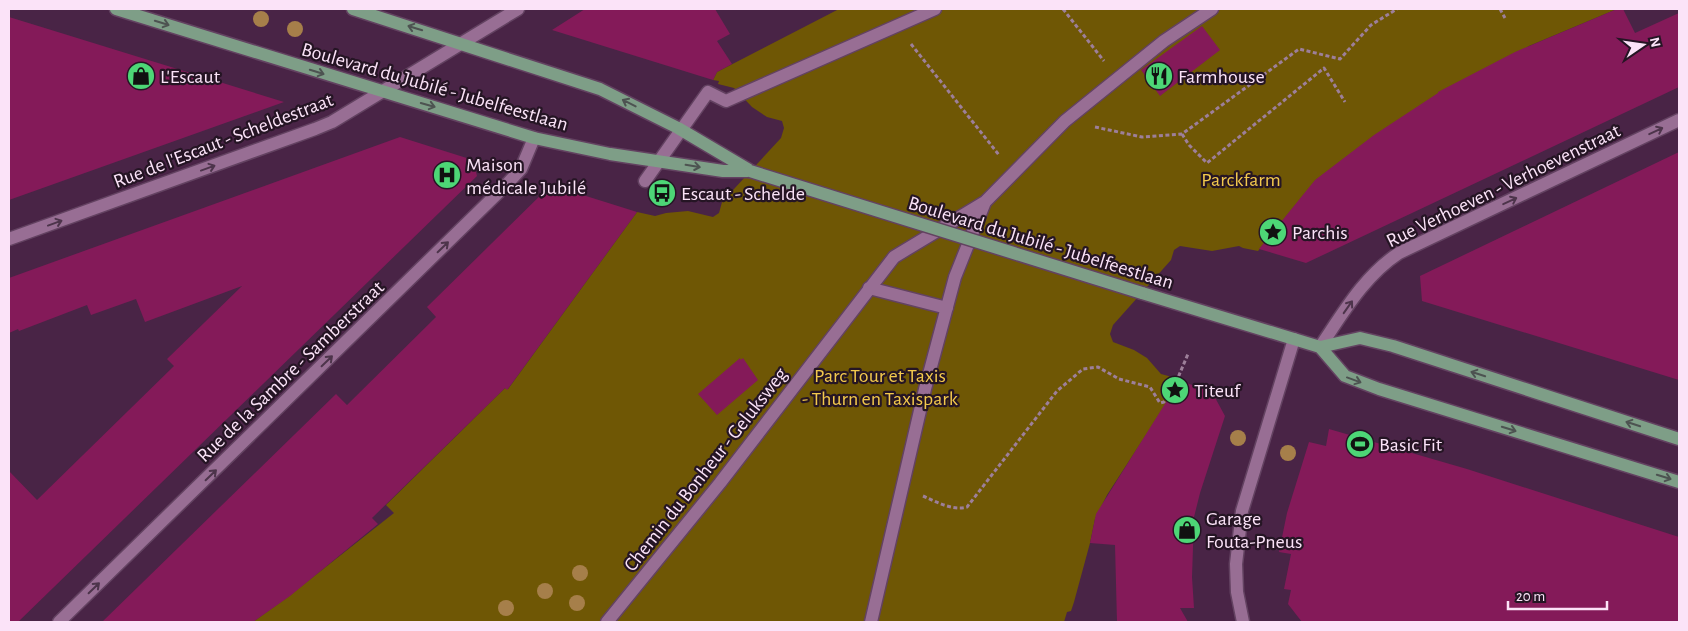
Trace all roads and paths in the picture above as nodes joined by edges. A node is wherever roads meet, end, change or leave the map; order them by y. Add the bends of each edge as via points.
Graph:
1 (116, 9) edge
2 (353, 9) edge
3 (518, 9) edge
4 (935, 9) edge
5 (1063, 9) edge
6 (1212, 9) edge
7 (1397, 9) edge
8 (1500, 9) edge
9 (1505, 18) dead end
10 (897, 25) junction
11 (461, 43) junction
12 (1118, 78) junction
13 (381, 92) junction
14 (1345, 102) dead end
15 (1679, 120) edge
16 (1065, 121) junction
17 (680, 130) junction
18 (1182, 134) junction
19 (534, 138) junction
20 (658, 161) junction
21 (750, 171) junction
22 (1013, 174) junction
23 (645, 181) dead end
24 (985, 202) junction
25 (9, 239) edge
26 (870, 288) junction
27 (947, 308) junction
28 (1294, 339) junction
29 (1320, 347) junction
30 (1188, 354) dead end
31 (1679, 439) edge
32 (1679, 482) edge
33 (901, 490) junction
34 (60, 622) edge
35 (607, 622) edge
36 (871, 622) edge
37 (1242, 622) edge

1 -> 13 main road, Boulevard du Jubilé - Jubelfeestlaan
11 -> 2 main road, Boulevard du Jubilé - Jubelfeestlaan
3 - 11 street, Rue de l'Escaut - Scheldestraat
4 - 10 street
5 - 12 path
6 - 12 street via 1164,41
7 - 18 path via 1371,25 1340,60 1299,49
8 - 9 path
10 - 17 street via 726,101 708,92
10 - 22 path
11 - 13 street, Rue de l'Escaut - Scheldestraat
17 -> 11 main road, Boulevard du Jubilé - Jubelfeestlaan via 600,88
12 - 16 street
13 -> 19 main road, Boulevard du Jubilé - Jubelfeestlaan
25 -> 13 street, Rue de l'Escaut - Scheldestraat via 315,129
14 - 18 path via 1324,68 1207,163
29 -> 15 street, Rue Verhoeven - Verhoevenstraat via 1357,293 1376,271 1399,253
16 - 18 path via 1142,137
16 - 22 street
17 - 20 street
17 - 21 main road, Boulevard du Jubilé - Jubelfeestlaan
19 - 20 main road, Boulevard du Jubilé - Jubelfeestlaan
34 -> 19 street, Rue de la Sambre - Samberstraat via 508,184 521,169
20 -> 21 main road, Boulevard du Jubilé - Jubelfeestlaan via 723,171
20 - 23 street
21 - 28 main road, Boulevard du Jubilé - Jubelfeestlaan, bridge
22 - 24 street
24 - 26 street, Chemin du Bonheur - Geluksweg via 894,257
24 - 27 street via 955,277
26 - 27 street
26 - 35 street, Chemin du Bonheur - Geluksweg via 720,483
27 - 33 street
28 - 29 main road, Boulevard du Jubilé - Jubelfeestlaan
28 - 37 street via 1242,511 1236,564
31 -> 29 main road via 1392,346 1360,338
29 -> 32 main road via 1345,376
30 - 33 path via 1177,380 1164,402 1160,403 1150,387 1119,379 1098,367 1083,369 1057,391 967,507 951,507
33 - 36 street

